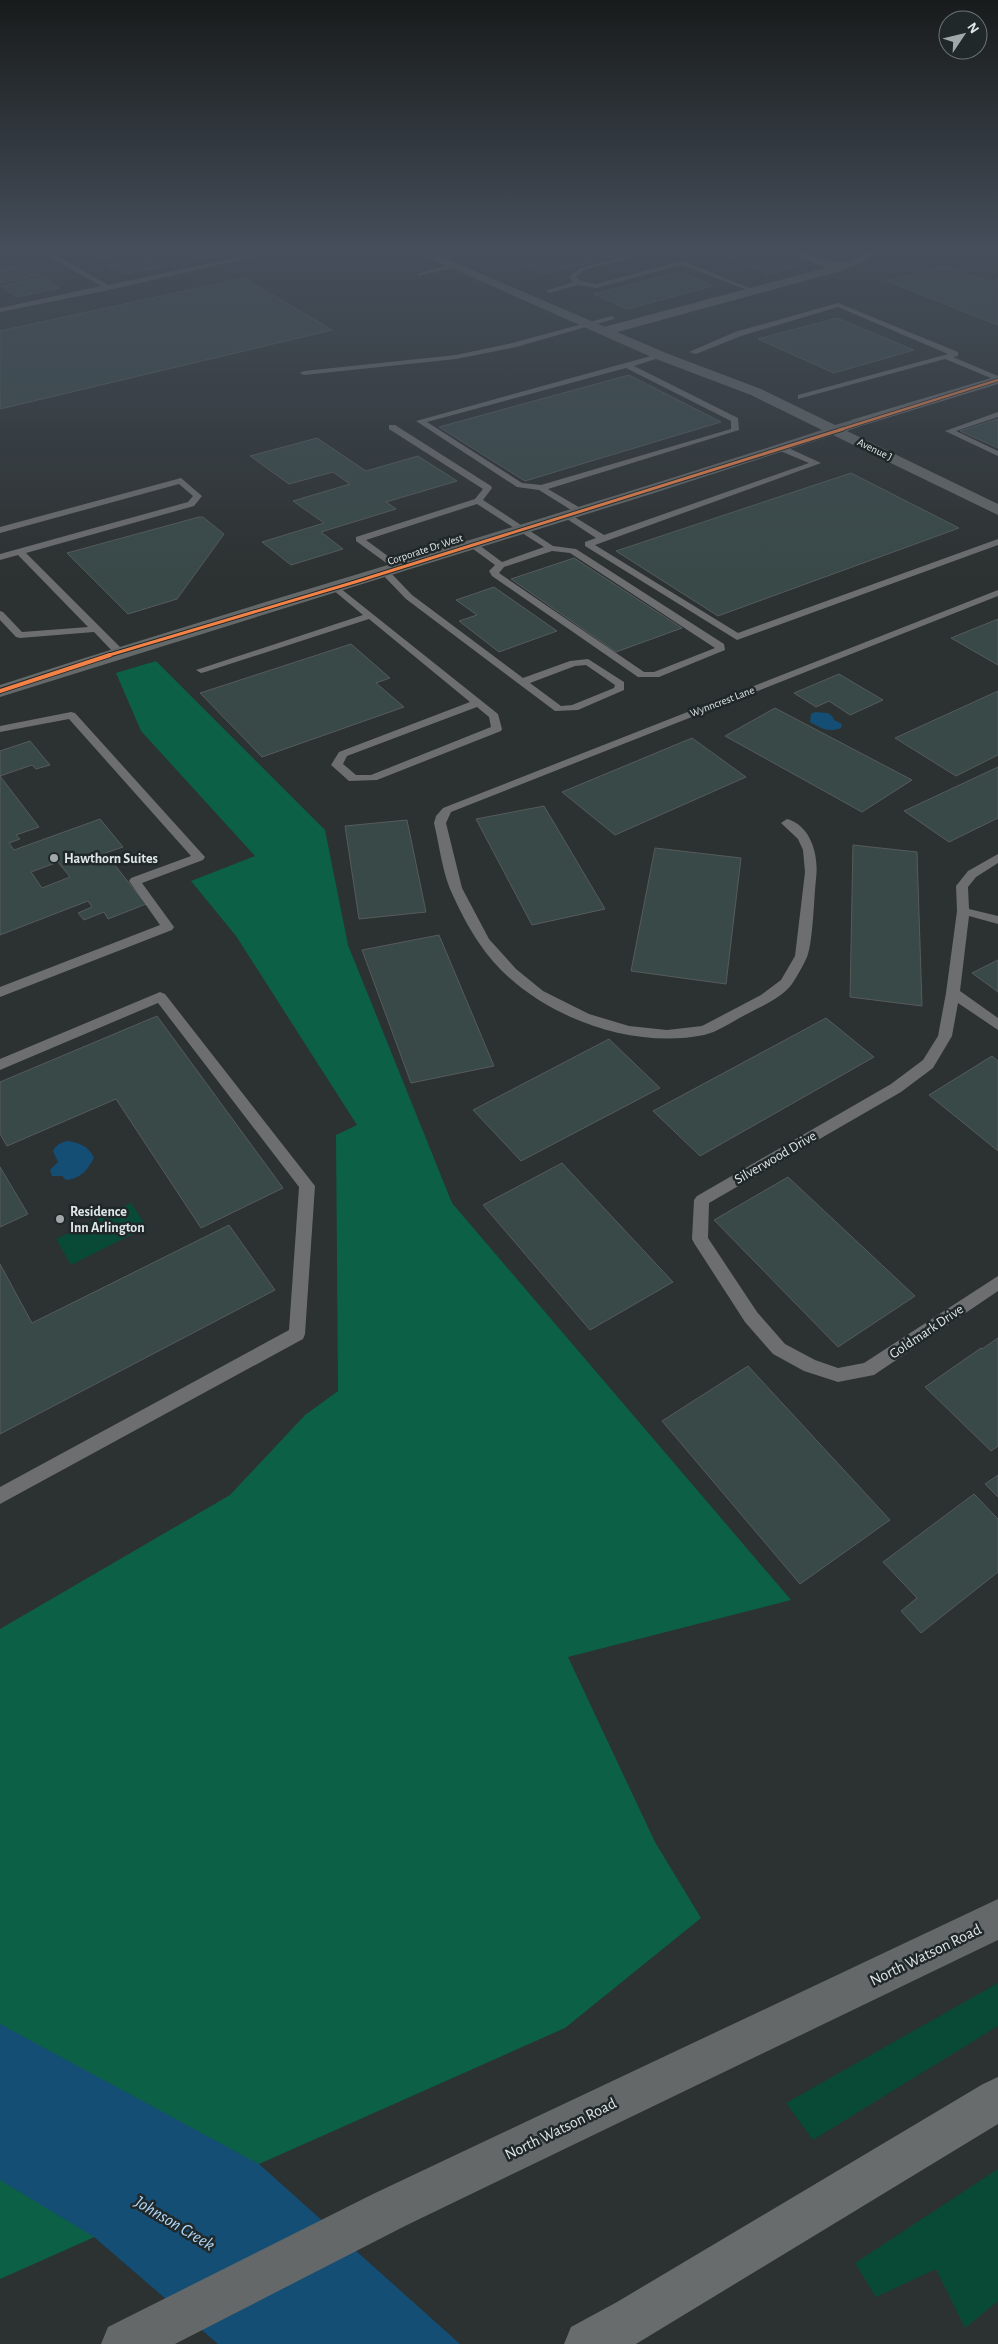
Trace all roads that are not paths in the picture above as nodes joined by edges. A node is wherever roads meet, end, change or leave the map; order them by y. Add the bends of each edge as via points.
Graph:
1 (417, 360) edge
2 (644, 360) edge
3 (673, 360) edge
4 (713, 360) edge
5 (934, 360) edge
6 (954, 360) edge
7 (627, 365) junction
8 (304, 373) dead end
9 (998, 380) edge
10 (801, 397) junction
11 (817, 405) dead end
12 (998, 414) edge
13 (838, 423) junction
14 (856, 423) junction
15 (392, 427) dead end
16 (874, 432) dead end
17 (781, 448) junction
18 (998, 454) edge
19 (541, 488) junction
20 (478, 502) junction
21 (998, 510) edge
22 (572, 513) junction
23 (520, 529) junction
24 (0, 530) edge
25 (602, 538) junction
26 (998, 542) edge
27 (472, 544) junction
28 (551, 548) junction
29 (20, 552) junction
30 (0, 557) edge
31 (501, 565) junction
32 (392, 570) junction
33 (335, 587) junction
34 (998, 593) edge
35 (0, 614) edge
36 (370, 616) junction
37 (96, 629) junction
38 (119, 652) junction
39 (201, 670) dead end
40 (522, 682) junction
41 (0, 691) edge
42 (478, 703) junction
43 (0, 729) edge
44 (787, 823) dead end
45 (998, 858) edge
46 (963, 911) junction
47 (998, 920) edge
48 (0, 992) edge
49 (953, 993) junction
50 (998, 1025) edge
51 (0, 1065) edge
52 (998, 1283) edge
53 (851, 1372) joint
54 (0, 1496) edge
55 (998, 1919) edge
56 (998, 2099) edge
57 (617, 2332) edge
58 (125, 2344) edge
59 (588, 2344) edge

1 - 8 lane
2 - 7 lane
3 - 13 street, Avenue J
4 - 10 street
5 - 10 lane
6 - 9 lane
7 - 19 lane via 735,420 735,430
7 - 19 lane via 420,421 520,485
9 - 14 street
10 - 11 street
12 - 18 lane via 948,431
13 - 14 street, Corporate Dr West
13 - 17 street, Corporate Dr West
13 - 21 street, Avenue J
14 - 16 street, Avenue J
15 - 20 lane via 488,488
17 - 22 street, Corporate Dr West
17 - 25 lane via 817,464
19 - 22 lane
20 - 23 lane
20 - 32 lane via 359,539
22 - 23 street, Corporate Dr West
22 - 25 lane
23 - 27 street, Corporate Dr West
23 - 28 lane
24 - 29 lane via 181,481 198,496 191,504
25 - 26 lane via 588,544 737,637
27 - 31 lane
27 - 32 street, Corporate Dr West
28 - 31 lane
28 - 31 lane via 573,551 720,646 720,650 655,675 642,675 495,574
29 - 30 lane
29 - 37 lane
32 - 33 street, Corporate Dr West
32 - 40 lane via 409,597
33 - 36 lane
33 - 38 street, Corporate Dr West
34 - 44 lane, Wynncrest Lane via 447,810 440,823 456,888 484,941 511,972 538,994 584,1017 629,1030 667,1034 705,1030 766,998 786,983 801,956 811,872 809,850 803,837
35 - 37 lane via 20,635
36 - 39 lane
36 - 42 lane
37 - 38 lane
38 - 41 street, Corporate Dr West
40 - 40 lane via 574,663 588,662 620,684 619,690 574,708 559,709
42 - 42 lane via 494,716 497,729 373,778 353,779 337,765 343,754
43 - 48 lane via 71,714 199,857 134,881 168,927
45 - 46 lane, Silverwood Drive via 972,874 962,886
46 - 47 lane
46 - 49 lane, Silverwood Drive
49 - 50 lane
49 - 53 lane, Silverwood Drive via 944,1036 928,1064 896,1088 702,1200 700,1239 751,1317 779,1348 810,1366 838,1375
51 - 54 lane via 160,997 307,1186 296,1334
52 - 53 lane, Goldmark Drive via 868,1370
55 - 58 street, North Watson Road via 389,2210
56 - 57 highway
57 - 59 highway

